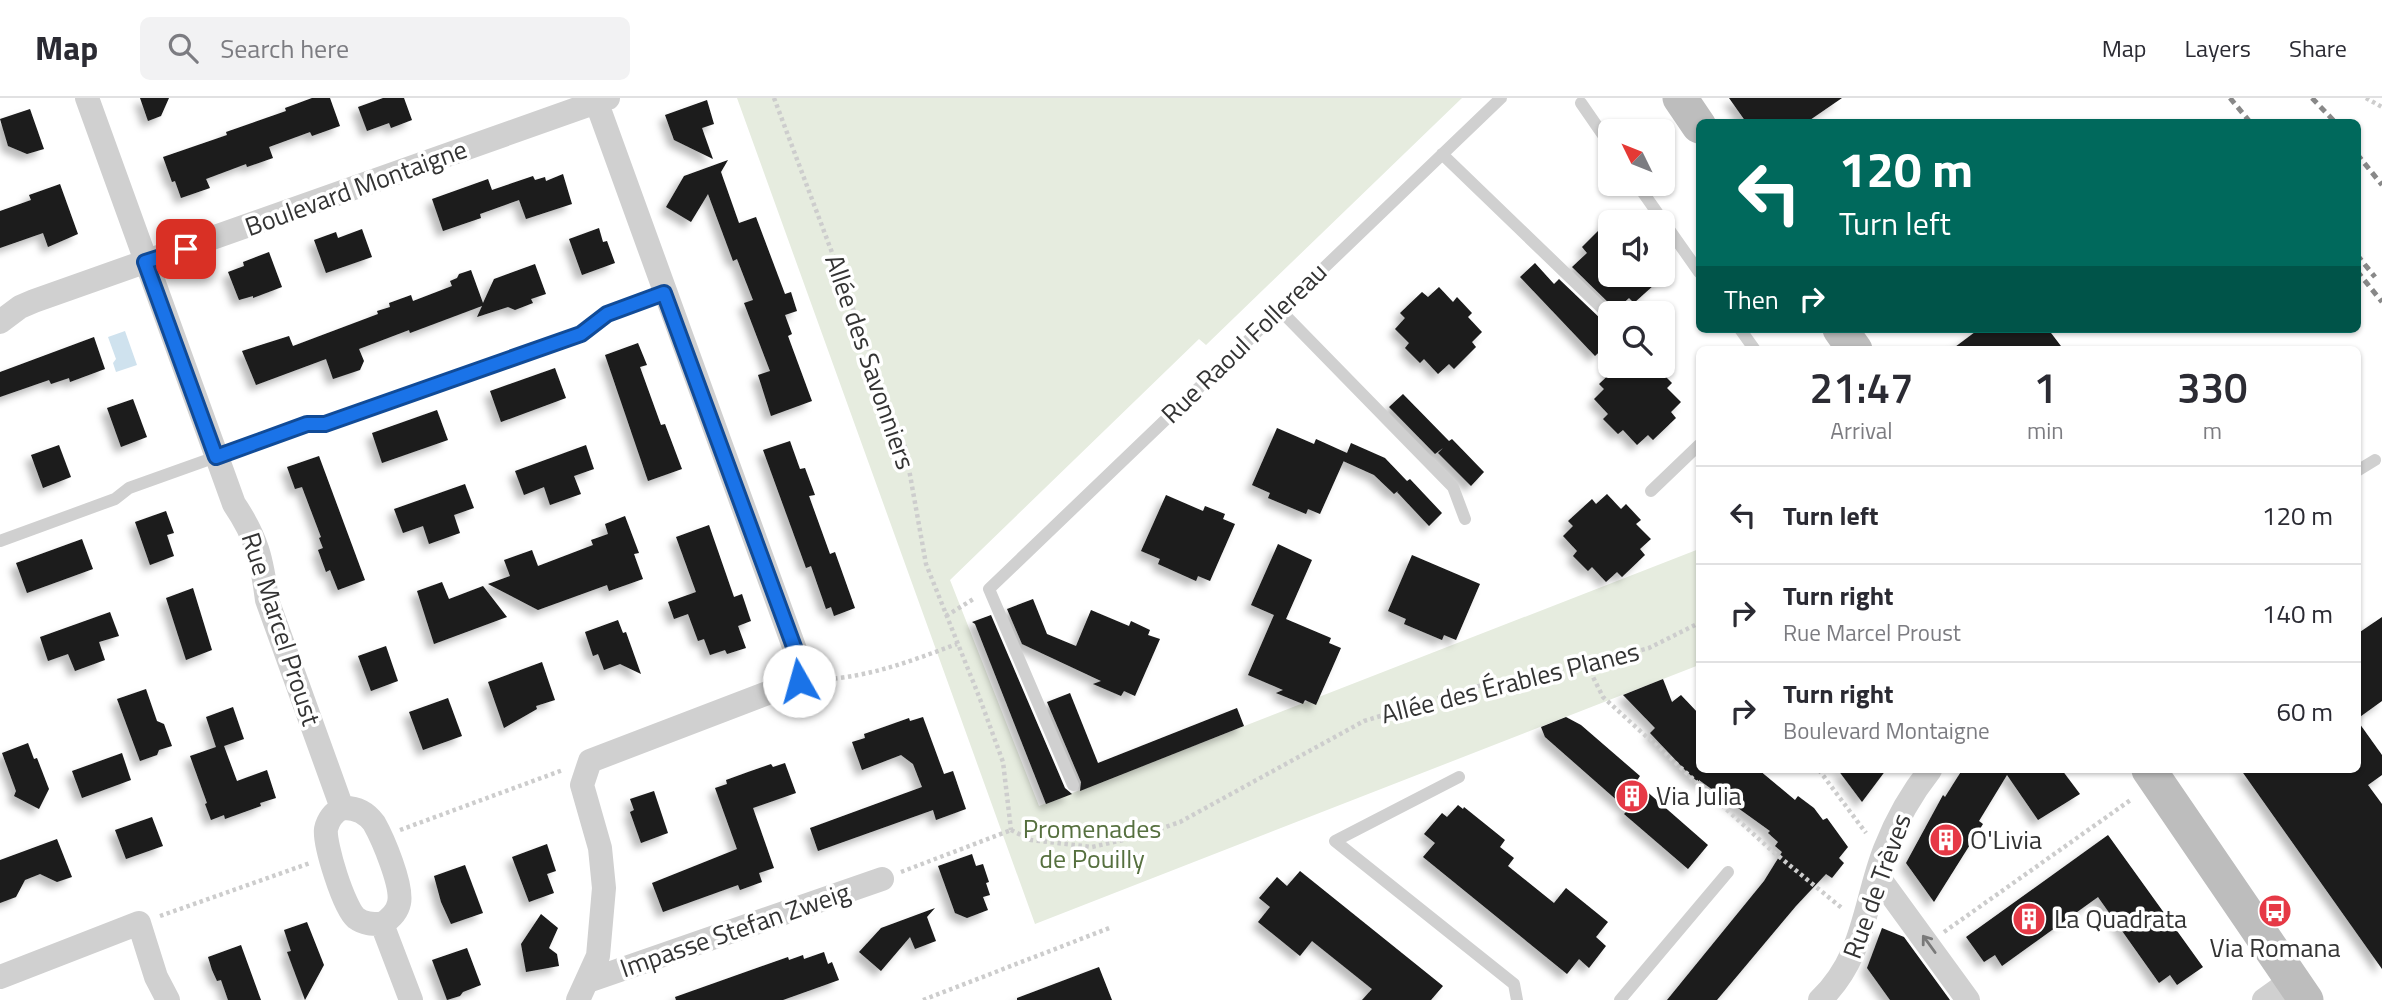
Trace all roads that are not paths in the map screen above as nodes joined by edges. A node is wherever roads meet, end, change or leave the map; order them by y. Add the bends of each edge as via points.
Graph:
1 (87, 98) edge
2 (1501, 98) edge
3 (1679, 98) edge
4 (600, 99) edge
5 (1581, 103) dead end
6 (1696, 122) edge
7 (1598, 128) edge
8 (1442, 154) junction
9 (1645, 196) edge
10 (145, 262) junction
11 (1696, 268) edge
12 (664, 293) junction
13 (1598, 304) edge
14 (1279, 309) junction
15 (0, 322) edge
16 (1696, 448) edge
17 (216, 457) junction
18 (2375, 460) dead end
19 (2361, 469) edge
20 (1651, 491) dead end
21 (1465, 519) dead end
22 (0, 541) edge
23 (1928, 773) edge
24 (1459, 777) dead end
25 (2141, 784) edge
26 (1073, 785) dead end
27 (342, 808) junction
28 (1728, 872) dead end
29 (1877, 875) junction
30 (882, 879) road end
31 (382, 924) junction
32 (0, 977) edge
33 (2299, 990) edge
34 (583, 991) edge
35 (168, 1000) edge
36 (411, 1000) edge
37 (1517, 1000) edge
38 (1620, 1000) edge
39 (1820, 1000) edge
40 (1968, 1000) edge
41 (2264, 1000) edge

1 - 10 street, Rue Marcel Proust
2 - 8 lane, Rue Raoul Follereau
3 - 6 street
4 - 10 street, Boulevard Montaigne
4 - 12 street
5 - 7 lane
8 - 13 lane
8 - 14 lane, Rue Raoul Follereau
9 - 11 lane
10 - 15 street, Boulevard Montaigne via 34,301
10 - 17 street, Rue Marcel Proust
12 - 17 lane via 607,314 581,334 325,424 307,424
12 - 34 street via 797,655 799,681 590,761 582,785 600,848 604,888 598,956
14 - 21 lane via 1453,487
14 - 26 lane, Rue Raoul Follereau via 989,589
16 - 20 lane
17 - 22 lane
17 - 27 street, Rue Marcel Proust via 234,504 250,529 262,564 267,600
18 - 19 lane
23 - 29 street, Rue de Trèves via 1900,816
24 - 37 lane via 1335,841 1514,984
25 - 33 street
27 - 31 street via 356,808 374,823 398,887 399,903
27 - 31 street via 327,826 330,856 351,913 369,925
28 - 38 lane
29 - 39 street, Rue de Trèves via 1844,973
40 -> 29 street
30 - 34 street, Impasse Stefan Zweig
31 - 36 street
32 - 35 street via 139,923
33 - 41 street

